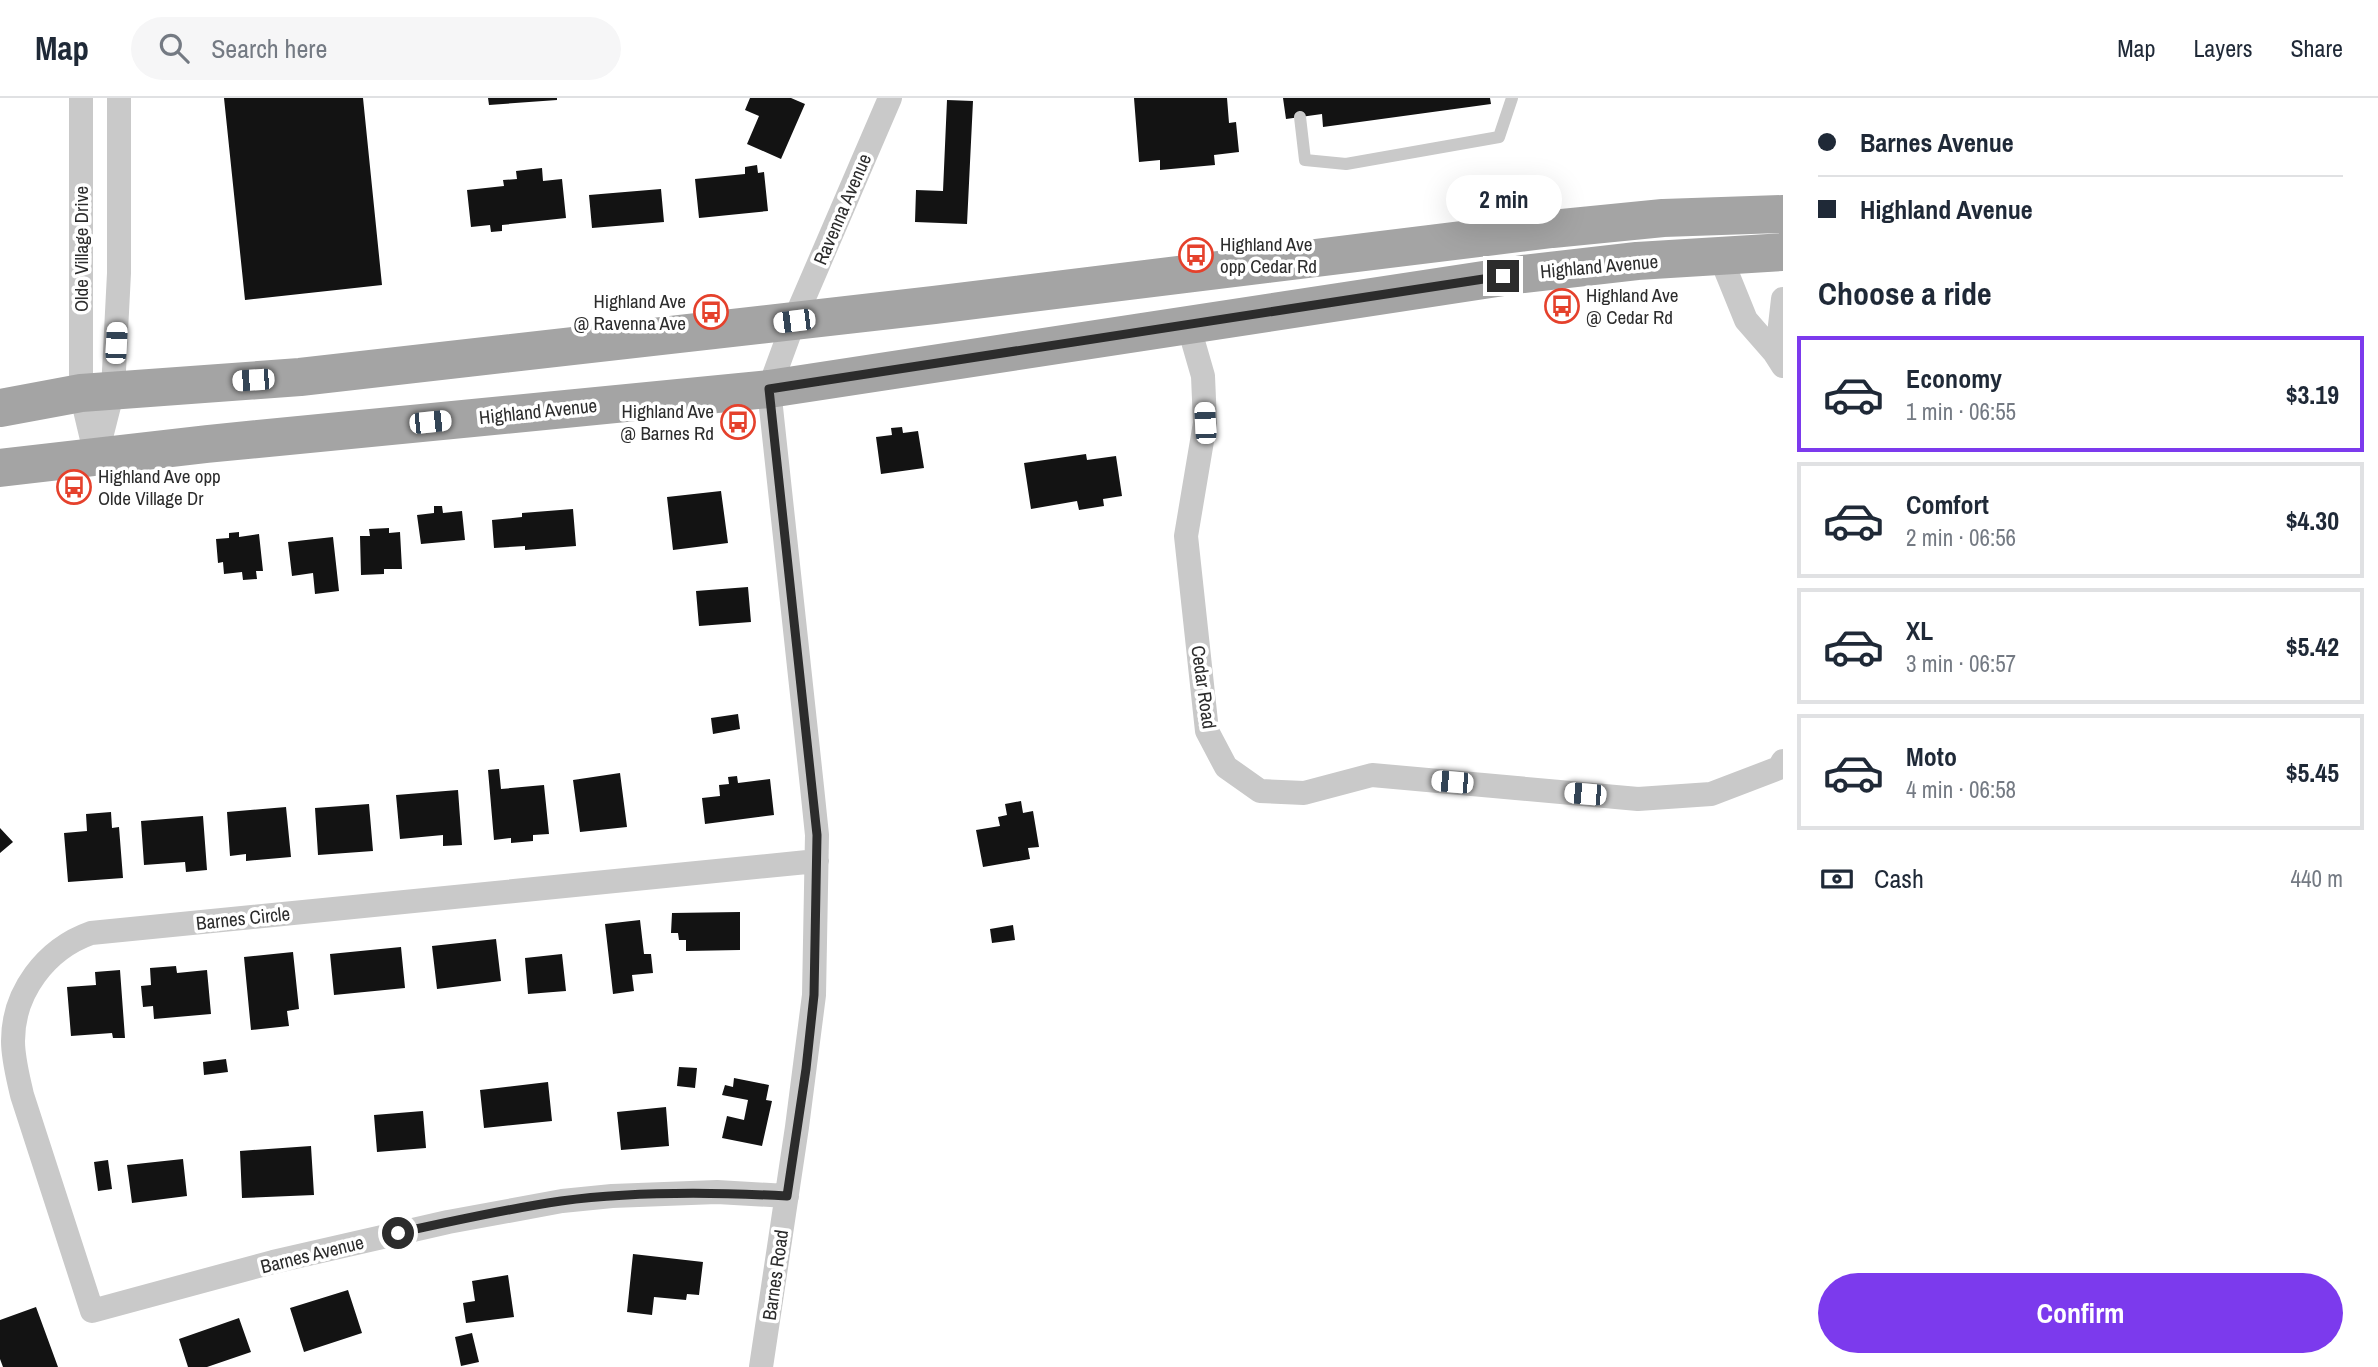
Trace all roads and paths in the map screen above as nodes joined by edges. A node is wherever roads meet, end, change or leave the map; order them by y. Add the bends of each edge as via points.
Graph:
1 (81, 98) edge
2 (119, 98) edge
3 (890, 98) edge
4 (1512, 98) edge
5 (1300, 117) dead end
6 (1783, 214) edge
7 (1783, 252) edge
8 (1720, 256) junction
9 (1783, 299) edge
10 (794, 321) junction
11 (1188, 324) junction
12 (1779, 359) edge
13 (769, 389) junction
14 (97, 391) junction
15 (0, 408) edge
16 (96, 457) junction
17 (0, 468) edge
18 (1783, 761) edge
19 (817, 861) junction
20 (787, 1196) junction
21 (92, 1311) joint
22 (761, 1367) edge

1 - 14 street, Olde Village Drive
2 - 14 street, Olde Village Drive via 119,273
3 - 10 street, Ravenna Avenue
4 - 5 lane via 1499,137 1346,164 1305,160
6 - 10 main road, Highland Avenue via 1663,218 1552,229
7 - 8 main road, Highland Avenue
8 - 11 main road, Highland Avenue via 1535,272
8 - 12 street via 1746,320
9 - 12 street
10 - 13 street, Ravenna Avenue
10 - 14 main road, Highland Avenue via 300,377
11 - 13 main road, Highland Avenue
11 - 18 street, Cedar Road via 1202,376 1205,423 1186,536 1208,731 1226,767 1260,791 1304,793 1373,775 1638,799 1711,794 1779,768
13 - 16 main road, Highland Avenue
13 - 19 street, Barnes Road via 813,786
14 - 15 main road, Highland Avenue
14 - 16 street, Olde Village Drive
16 - 17 main road, Highland Avenue
19 - 20 street, Barnes Road via 814,995
19 - 21 street, Barnes Circle via 75,938 31,980 19,1006 13,1039 22,1095
20 - 21 street, Barnes Avenue via 717,1192 550,1203 273,1262
20 - 22 street, Barnes Road

